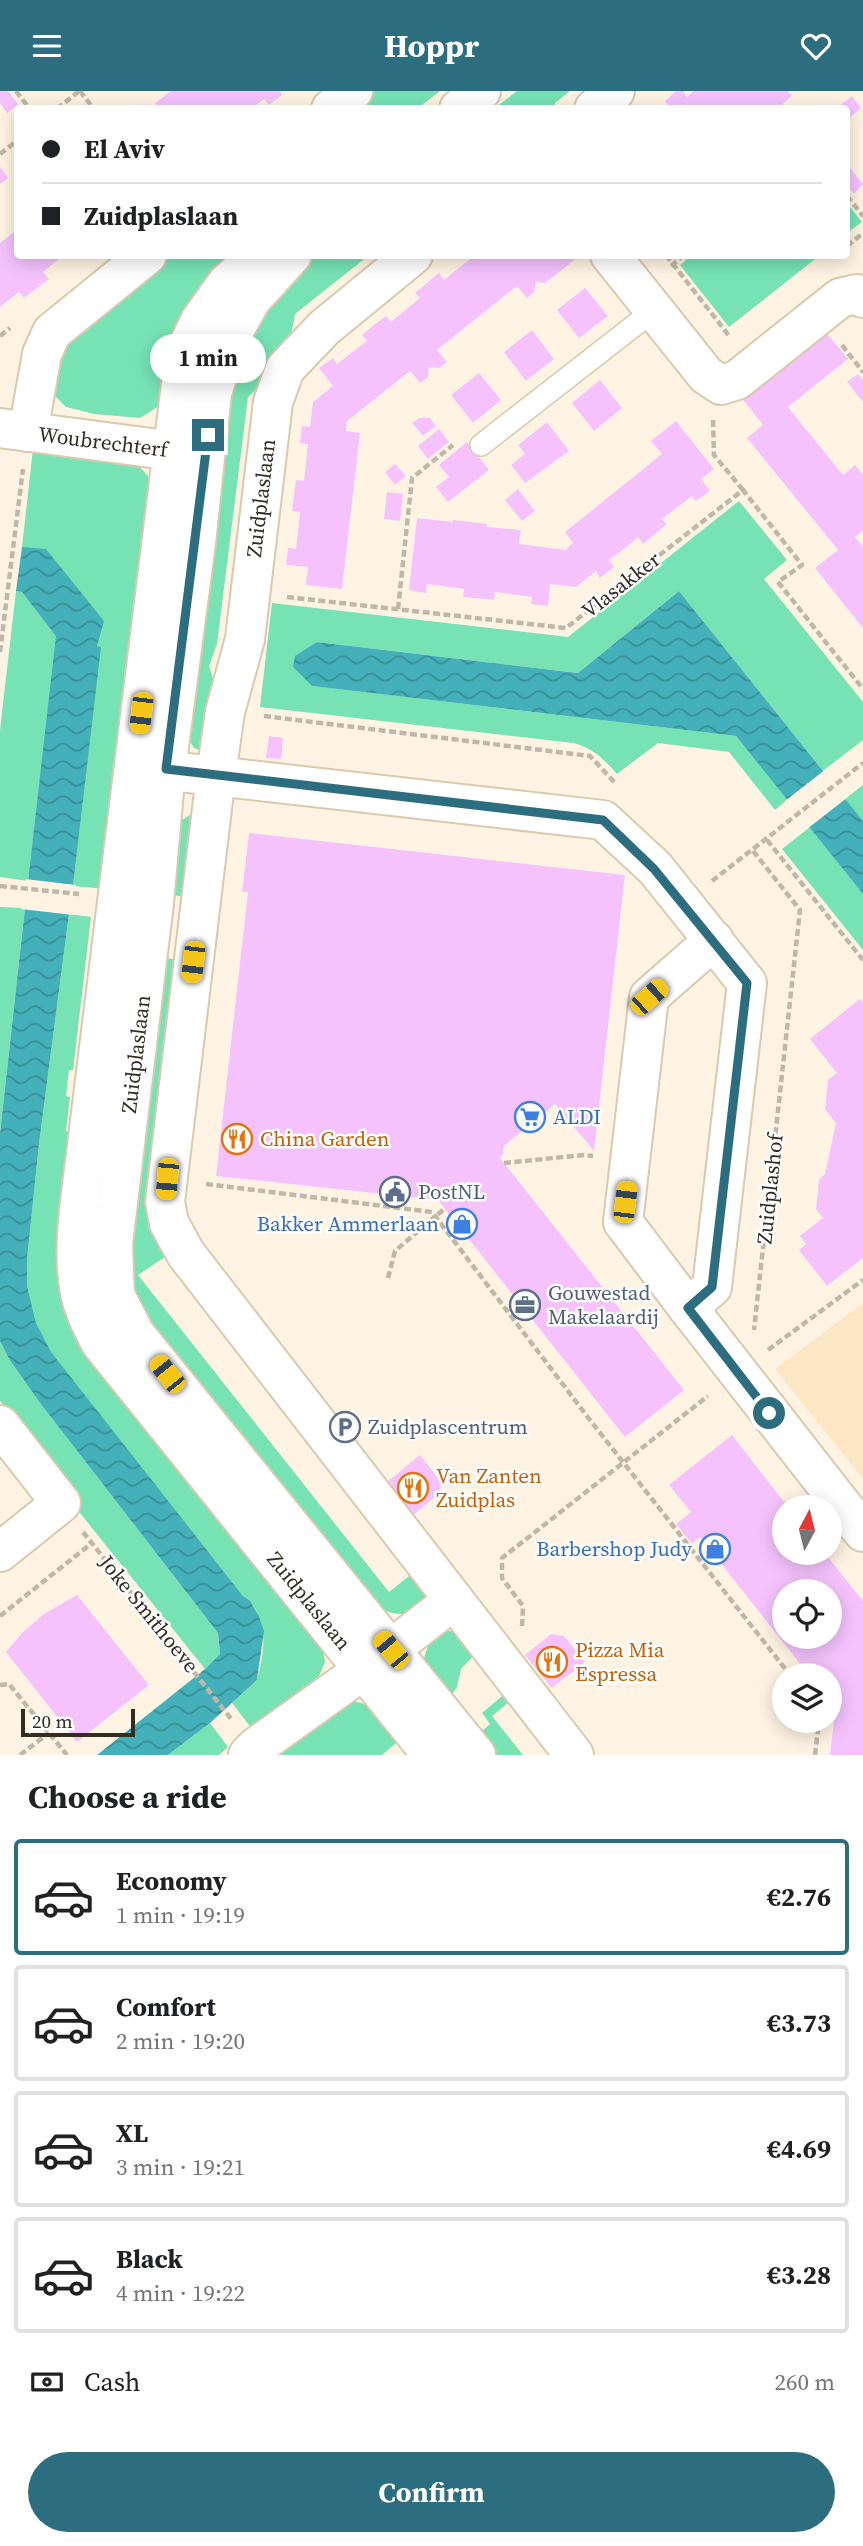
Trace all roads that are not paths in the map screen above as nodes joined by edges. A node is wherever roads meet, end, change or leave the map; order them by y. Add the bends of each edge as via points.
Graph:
1 (353, 91) edge
2 (481, 91) edge
3 (615, 91) edge
4 (336, 105) edge
5 (464, 105) edge
6 (599, 105) edge
7 (142, 259) edge
8 (254, 259) edge
9 (288, 259) edge
10 (408, 259) edge
11 (613, 259) edge
12 (863, 298) edge
13 (653, 311) junction
14 (14, 430) edge
15 (481, 445) road end
16 (189, 453) junction
17 (150, 768) junction
18 (216, 775) junction
19 (714, 940) junction
20 (688, 1308) junction
21 (0, 1425) edge
22 (863, 1532) edge
23 (0, 1552) edge
24 (454, 1600) junction
25 (378, 1660) junction
26 (242, 1740) edge
27 (432, 1755) edge
28 (476, 1755) edge
29 (574, 1755) edge

1 - 4 street
2 - 5 street
3 - 6 street
7 - 14 street via 52,332
8 - 16 street, Zuidplaslaan via 227,283 185,352
9 - 16 street, Zuidplaslaan via 251,300 229,340
10 - 18 street, Zuidplaslaan via 324,328 285,369 273,402 245,639 225,712
11 - 13 street
12 - 13 street via 857,294 840,298 737,376 706,375
13 - 15 lane
14 - 16 street, Woubrechterf
16 - 17 street, Zuidplaslaan
17 - 18 street
17 - 25 street, Zuidplaslaan via 154,903 113,1244 115,1295 135,1334
18 - 19 street via 603,820 654,869
18 - 24 street, Zuidplaslaan via 167,1179 169,1223 186,1254
19 - 20 street via 747,983 712,1287
19 - 20 street via 649,997 623,1222
20 - 22 street via 750,1364
21 - 23 street via 61,1503
24 - 25 street
24 - 29 street, Zuidplaslaan
25 - 26 street via 256,1747
25 - 27 street, Zuidplaslaan
25 - 28 street, Zuidplaslaan

